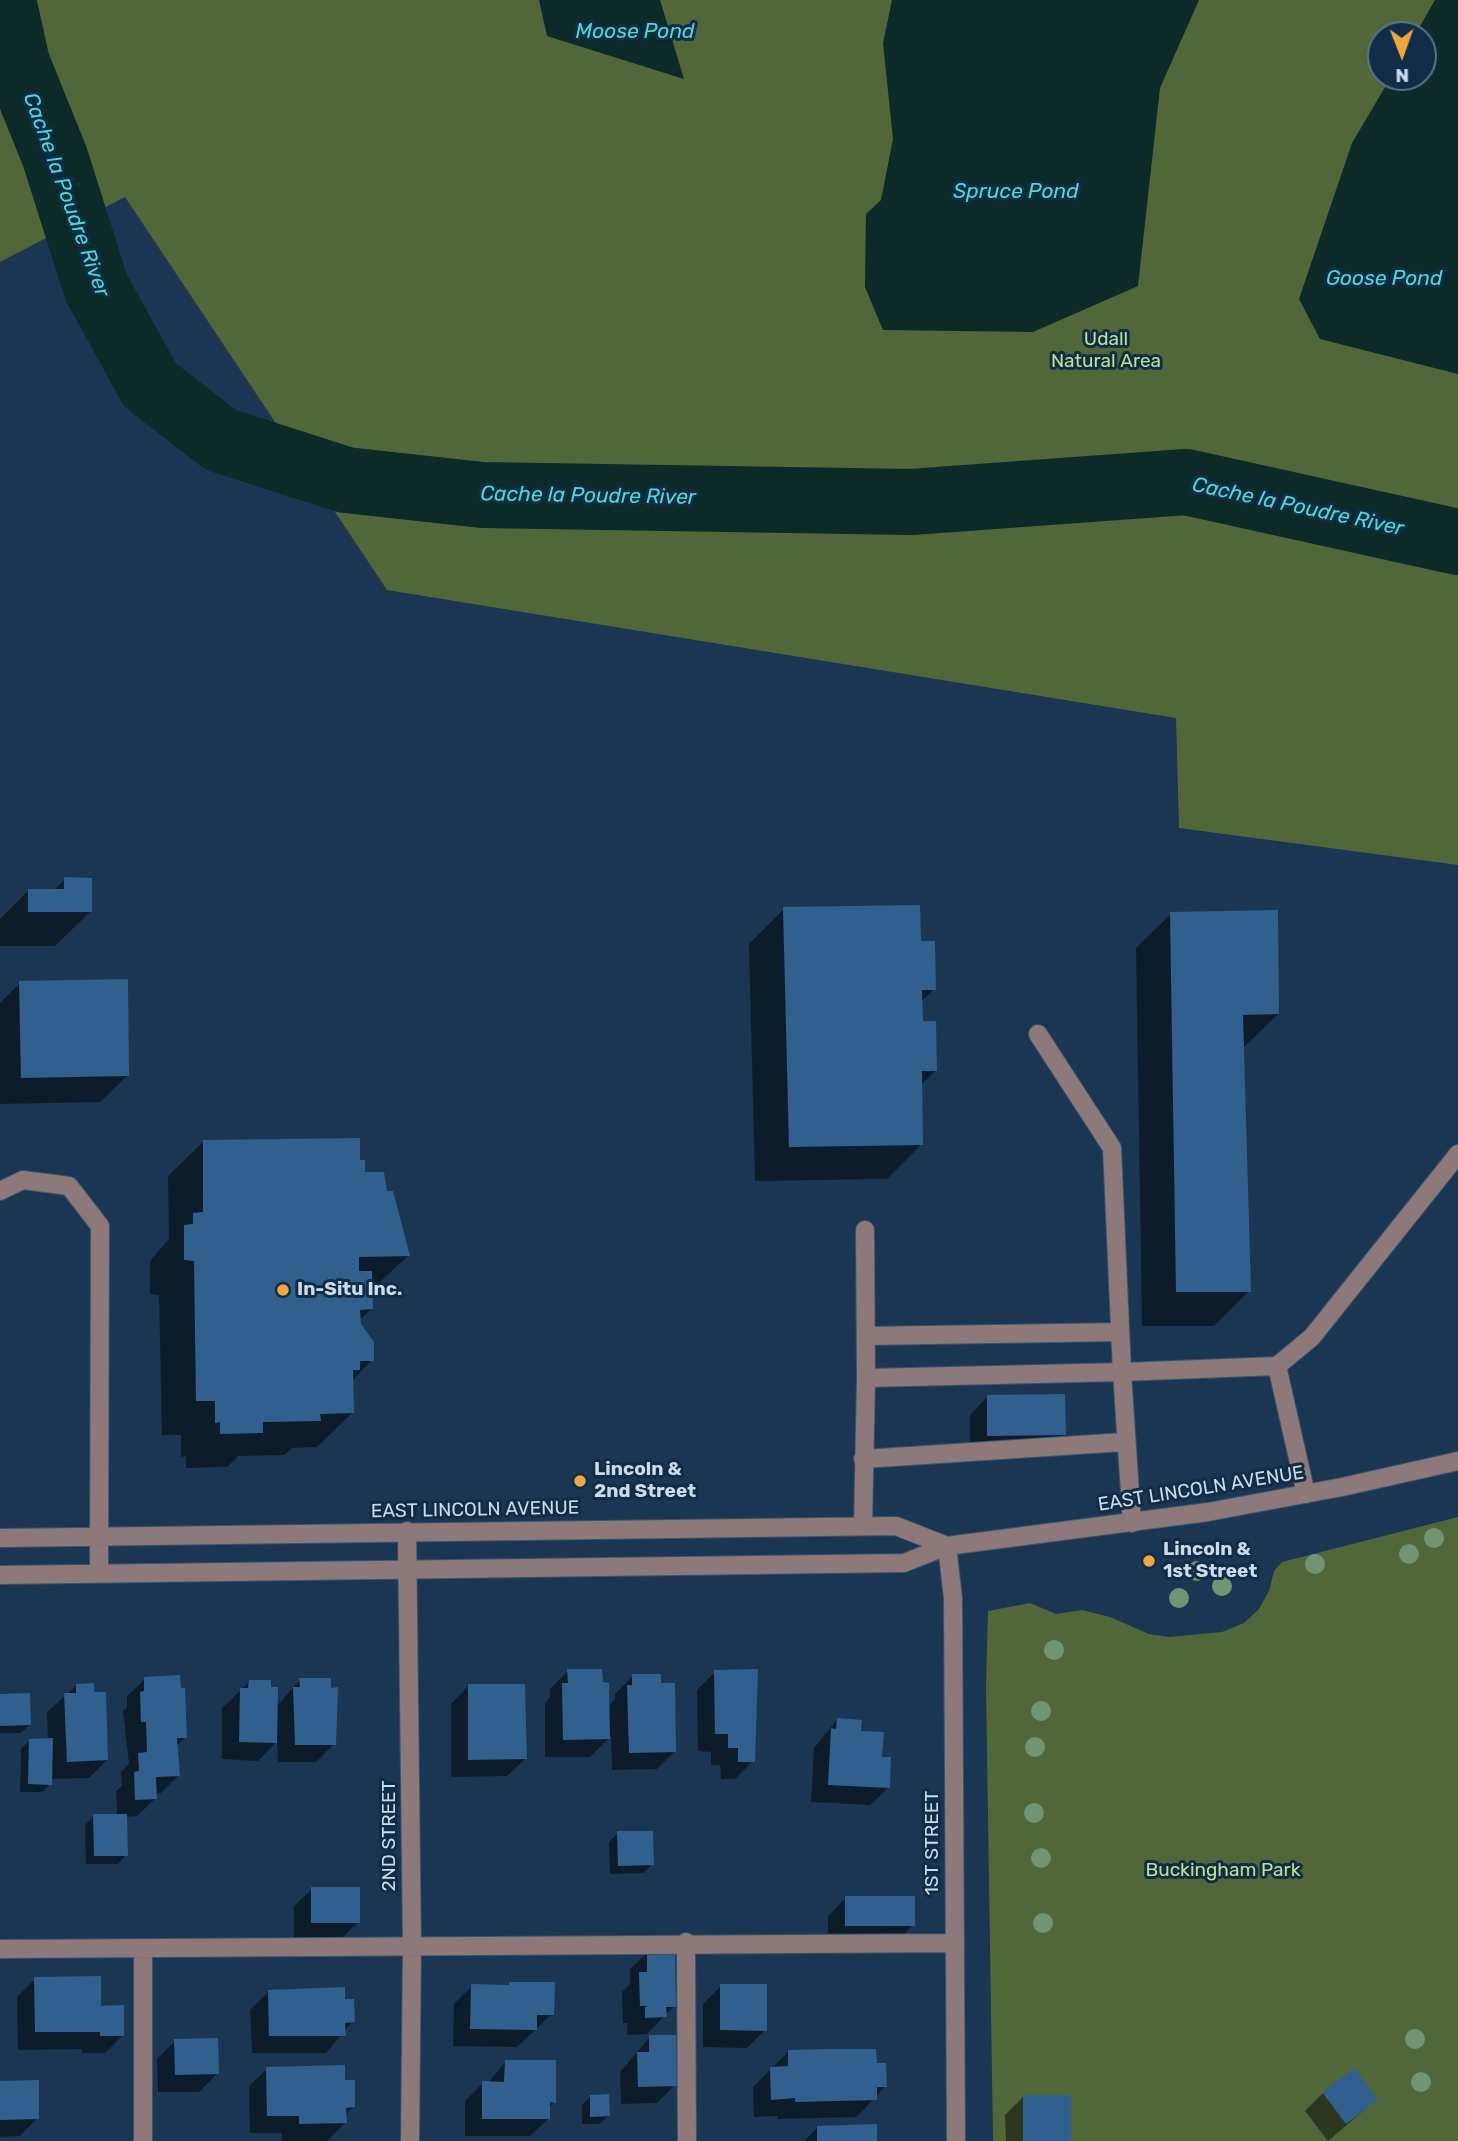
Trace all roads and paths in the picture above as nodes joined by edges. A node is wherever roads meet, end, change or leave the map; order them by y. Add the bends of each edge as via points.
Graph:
1 (1038, 1034) dead end
2 (1458, 1154) edge
3 (0, 1191) edge
4 (865, 1230) dead end
5 (1120, 1332) junction
6 (866, 1336) junction
7 (1277, 1366) junction
8 (1122, 1372) junction
9 (866, 1378) junction
10 (1124, 1442) junction
11 (863, 1459) junction
12 (1458, 1461) edge
13 (1306, 1494) junction
14 (1132, 1523) junction
15 (863, 1527) junction
16 (407, 1531) junction
17 (100, 1537) junction
18 (0, 1538) edge
19 (947, 1546) junction
20 (408, 1569) junction
21 (99, 1572) junction
22 (0, 1575) edge
23 (686, 1942) junction
24 (955, 1943) junction
25 (412, 1946) junction
26 (143, 1948) junction
27 (0, 1949) edge
28 (143, 2141) edge
29 (410, 2141) edge
30 (687, 2141) edge
31 (956, 2141) edge

1 - 5 street via 1112,1148
2 - 7 street via 1312,1337
3 - 17 street via 23,1180 69,1186 100,1226
4 - 6 street
5 - 6 street
5 - 8 street
6 - 9 street
7 - 8 street
7 - 13 street
8 - 9 street
8 - 10 street
9 - 11 street
10 - 11 street
10 - 14 street
11 - 15 street
12 - 13 street, EAST LINCOLN AVENUE
13 - 14 street, EAST LINCOLN AVENUE
14 - 19 street, EAST LINCOLN AVENUE
15 - 16 street, EAST LINCOLN AVENUE
15 - 19 street, EAST LINCOLN AVENUE via 895,1526
16 - 17 street, EAST LINCOLN AVENUE
16 - 20 street, 2ND STREET
17 - 18 street, EAST LINCOLN AVENUE
17 - 21 street
19 - 20 street, EAST LINCOLN AVENUE via 904,1563
19 - 24 street, 1ST STREET via 953,1598
20 - 21 street, EAST LINCOLN AVENUE
20 - 25 street, 2ND STREET
21 - 22 street, EAST LINCOLN AVENUE
23 - 24 street
23 - 25 street
23 - 30 street
24 - 31 street, 1ST STREET
25 - 26 street
25 - 29 street, 2ND STREET
26 - 27 street
26 - 28 street

